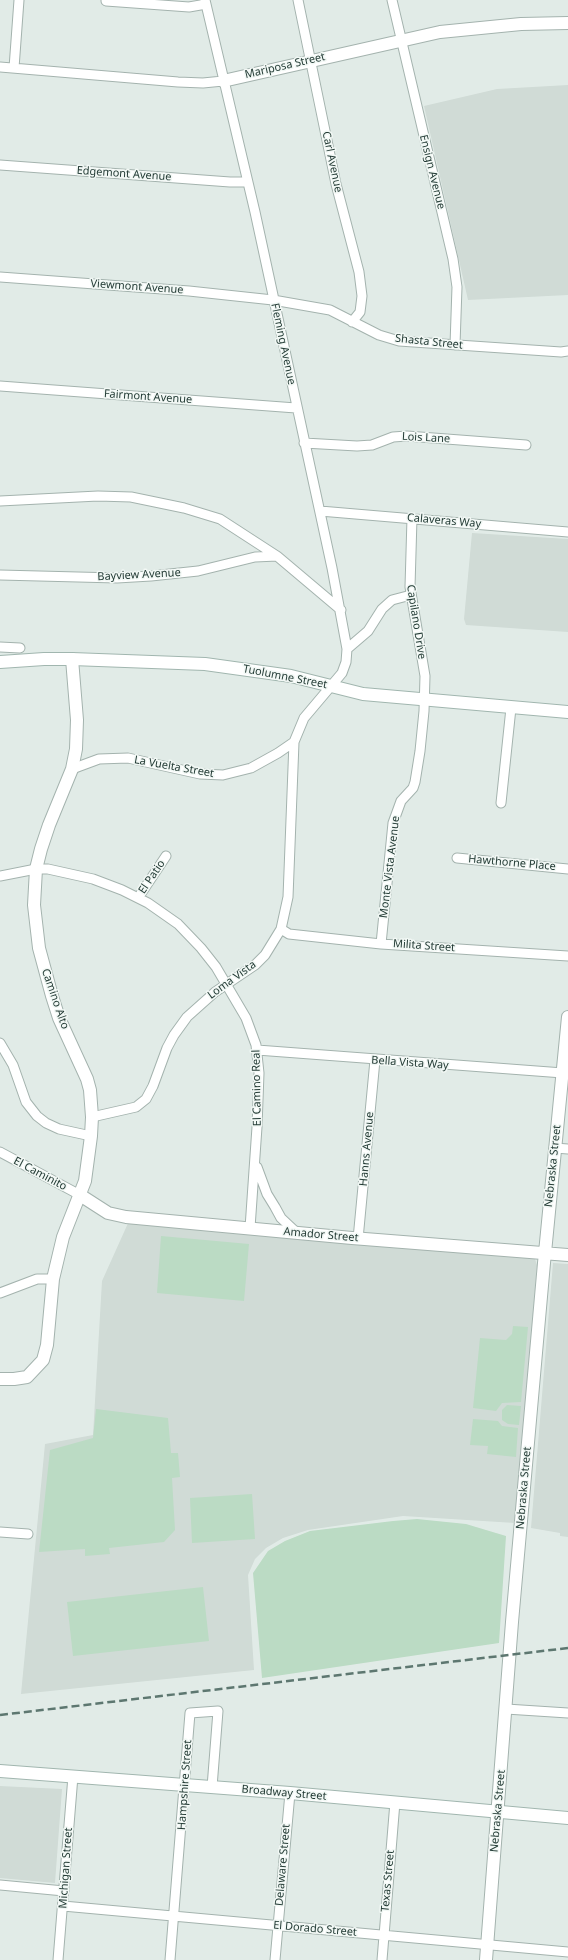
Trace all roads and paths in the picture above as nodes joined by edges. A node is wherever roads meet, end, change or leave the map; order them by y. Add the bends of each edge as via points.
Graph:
1 (19, 0) edge
2 (298, 0) edge
3 (392, 0) edge
4 (106, 1) edge
5 (205, 2) edge
6 (568, 23) edge
7 (400, 40) junction
8 (310, 60) junction
9 (0, 66) edge
10 (14, 68) junction
11 (223, 81) junction
12 (0, 165) edge
13 (247, 182) junction
14 (0, 277) edge
15 (273, 300) junction
16 (352, 322) junction
17 (455, 345) junction
18 (568, 351) edge
19 (0, 386) edge
20 (296, 408) junction
21 (304, 443) junction
22 (526, 445) dead end
23 (0, 501) edge
24 (320, 511) junction
25 (412, 518) junction
26 (568, 532) edge
27 (277, 556) junction
28 (0, 575) edge
29 (411, 595) junction
30 (341, 610) junction
31 (0, 647) edge
32 (20, 648) dead end
33 (347, 649) junction
34 (72, 659) junction
35 (0, 662) edge
36 (331, 686) junction
37 (425, 701) junction
38 (510, 708) junction
39 (568, 712) edge
40 (294, 742) junction
41 (72, 769) junction
42 (501, 804) dead end
43 (166, 856) dead end
44 (457, 858) dead end
45 (36, 869) junction
46 (568, 869) edge
47 (0, 876) edge
48 (138, 898) junction
49 (281, 929) junction
50 (381, 944) junction
51 (568, 956) edge
52 (227, 984) junction
53 (568, 1017) edge
54 (567, 1042) edge
55 (0, 1043) edge
56 (257, 1050) junction
57 (375, 1060) junction
58 (563, 1073) junction
59 (92, 1117) junction
60 (91, 1136) junction
61 (555, 1148) junction
62 (568, 1149) edge
63 (1, 1156) edge
64 (256, 1164) junction
65 (80, 1195) junction
66 (250, 1228) junction
67 (297, 1233) junction
68 (358, 1239) junction
69 (545, 1253) junction
70 (568, 1255) edge
71 (52, 1279) junction
72 (0, 1293) edge
73 (0, 1379) edge
74 (0, 1532) edge
75 (28, 1534) dead end
76 (506, 1709) junction
77 (568, 1713) edge
78 (0, 1771) edge
79 (73, 1776) junction
80 (185, 1785) junction
81 (212, 1787) junction
82 (290, 1793) junction
83 (395, 1802) junction
84 (498, 1812) junction
85 (568, 1818) edge
86 (0, 1885) edge
87 (64, 1891) junction
88 (63, 1906) junction
89 (174, 1916) junction
90 (278, 1926) junction
91 (384, 1935) junction
92 (487, 1944) junction
93 (568, 1952) edge
94 (58, 1960) edge
95 (170, 1960) edge
96 (275, 1960) edge
97 (382, 1960) edge
98 (486, 1960) edge

1 - 10 street
2 - 8 street, Carl Avenue
3 - 7 street, Ensign Avenue
4 - 5 street via 189,7
5 - 11 street, Fleming Avenue
6 - 7 street, Mariposa Street via 489,26
7 - 8 street, Mariposa Street
7 - 17 street, Ensign Avenue via 453,259 457,288
8 - 11 street, Mariposa Street
8 - 16 street, Carl Avenue via 336,184 359,272 362,296 360,312
9 - 10 street, Mariposa Street
10 - 11 street, Mariposa Street via 178,82
11 - 13 street, Fleming Avenue
12 - 13 street, Edgemont Avenue
13 - 15 street, Fleming Avenue
14 - 15 street, Viewmont Avenue
15 - 16 street, Shasta Street via 330,310
15 - 20 street, Fleming Avenue
16 - 17 street, Shasta Street via 379,335 400,341
17 - 18 street, Shasta Street
19 - 20 street, Fairmont Avenue
20 - 21 street, Fleming Avenue
21 - 22 street, Lois Lane via 372,445 393,437 408,436
21 - 24 street, Fleming Avenue
23 - 27 street via 98,496 131,497 161,502 220,519
24 - 25 street, Calaveras Way
24 - 30 street, Fleming Avenue
25 - 26 street, Calaveras Way
25 - 29 street, Capilano Drive
27 - 28 street, Bayview Avenue via 255,557 198,571 151,576
27 - 30 street
29 - 33 street via 392,600 368,631
29 - 37 street, Capilano Drive via 425,676
30 - 33 street, Fleming Avenue
31 - 32 street
33 - 36 street, Fleming Avenue via 342,673
34 - 35 street, Tuolumne Street
34 - 36 street, Tuolumne Street via 244,668
34 - 41 street, Camino Alto via 77,720
36 - 37 street, Tuolumne Street via 363,694
36 - 40 street, Loma Vista via 304,718
37 - 38 street, Tuolumne Street
37 - 50 street, Monte Vista Avenue via 415,782 401,801 393,823
38 - 39 street, Tuolumne Street
38 - 42 street
40 - 41 street, La Vuelta Street via 251,768 223,775 200,774 128,758 98,759
40 - 49 street, Loma Vista via 288,896
41 - 45 street, Camino Alto via 49,825
43 - 48 street, El Patio
44 - 46 street, Hawthorne Place
45 - 47 street, El Camino Real
45 - 48 street, El Camino Real via 48,869 93,879
45 - 59 street, Camino Alto via 34,905 43,964 59,1018 87,1079
48 - 52 street, El Camino Real via 178,924 201,948
49 - 50 street, Milita Street via 289,934
49 - 52 street, Loma Vista via 265,955
50 - 51 street, Milita Street
52 - 56 street, El Camino Real via 246,1018
52 - 59 street, Loma Vista via 200,1004 174,1034 146,1099 136,1107
53 - 54 street, Nebraska Street
54 - 58 street, Nebraska Street
55 - 60 street via 13,1065 26,1102 37,1116 59,1129
56 - 57 street, Bella Vista Way
56 - 64 street, El Camino Real via 259,1073
57 - 58 street, Bella Vista Way
57 - 68 street, Hanns Avenue
58 - 61 street, Nebraska Street
59 - 60 street, Camino Alto
60 - 65 street, Camino Alto via 85,1181
61 - 62 street
61 - 69 street, Nebraska Street
63 - 65 street, El Caminito
64 - 66 street, El Camino Real
64 - 67 street via 267,1194 281,1218
65 - 66 street, Amador Street via 116,1215
65 - 71 street, Camino Alto
66 - 67 street, Amador Street
67 - 68 street, Amador Street
68 - 69 street, Amador Street
69 - 70 street, Amador Street
69 - 76 street, Nebraska Street
71 - 72 street via 37,1279
71 - 73 street, Camino Alto via 48,1336 43,1360 31,1374 19,1379
74 - 75 street
76 - 77 street
76 - 84 street, Nebraska Street
78 - 79 street, Broadway Street
79 - 80 street, Broadway Street
79 - 87 street, Michigan Street
80 - 81 street, Broadway Street
80 - 81 street, Hampshire Street via 190,1713 218,1711
80 - 89 street, Hampshire Street
81 - 82 street, Broadway Street
82 - 83 street, Broadway Street
82 - 90 street, Delaware Street
83 - 84 street, Broadway Street
83 - 91 street, Texas Street
84 - 85 street, Broadway Street
84 - 92 street, Nebraska Street
86 - 87 street
87 - 88 street, Michigan Street
88 - 89 street, El Dorado Street
88 - 94 street, Michigan Street
89 - 90 street, El Dorado Street
89 - 95 street, Hampshire Street
90 - 91 street, El Dorado Street
90 - 96 street, Delaware Street
91 - 92 street, El Dorado Street
91 - 97 street, Texas Street
92 - 93 street, El Dorado Street
92 - 98 street, Nebraska Street

